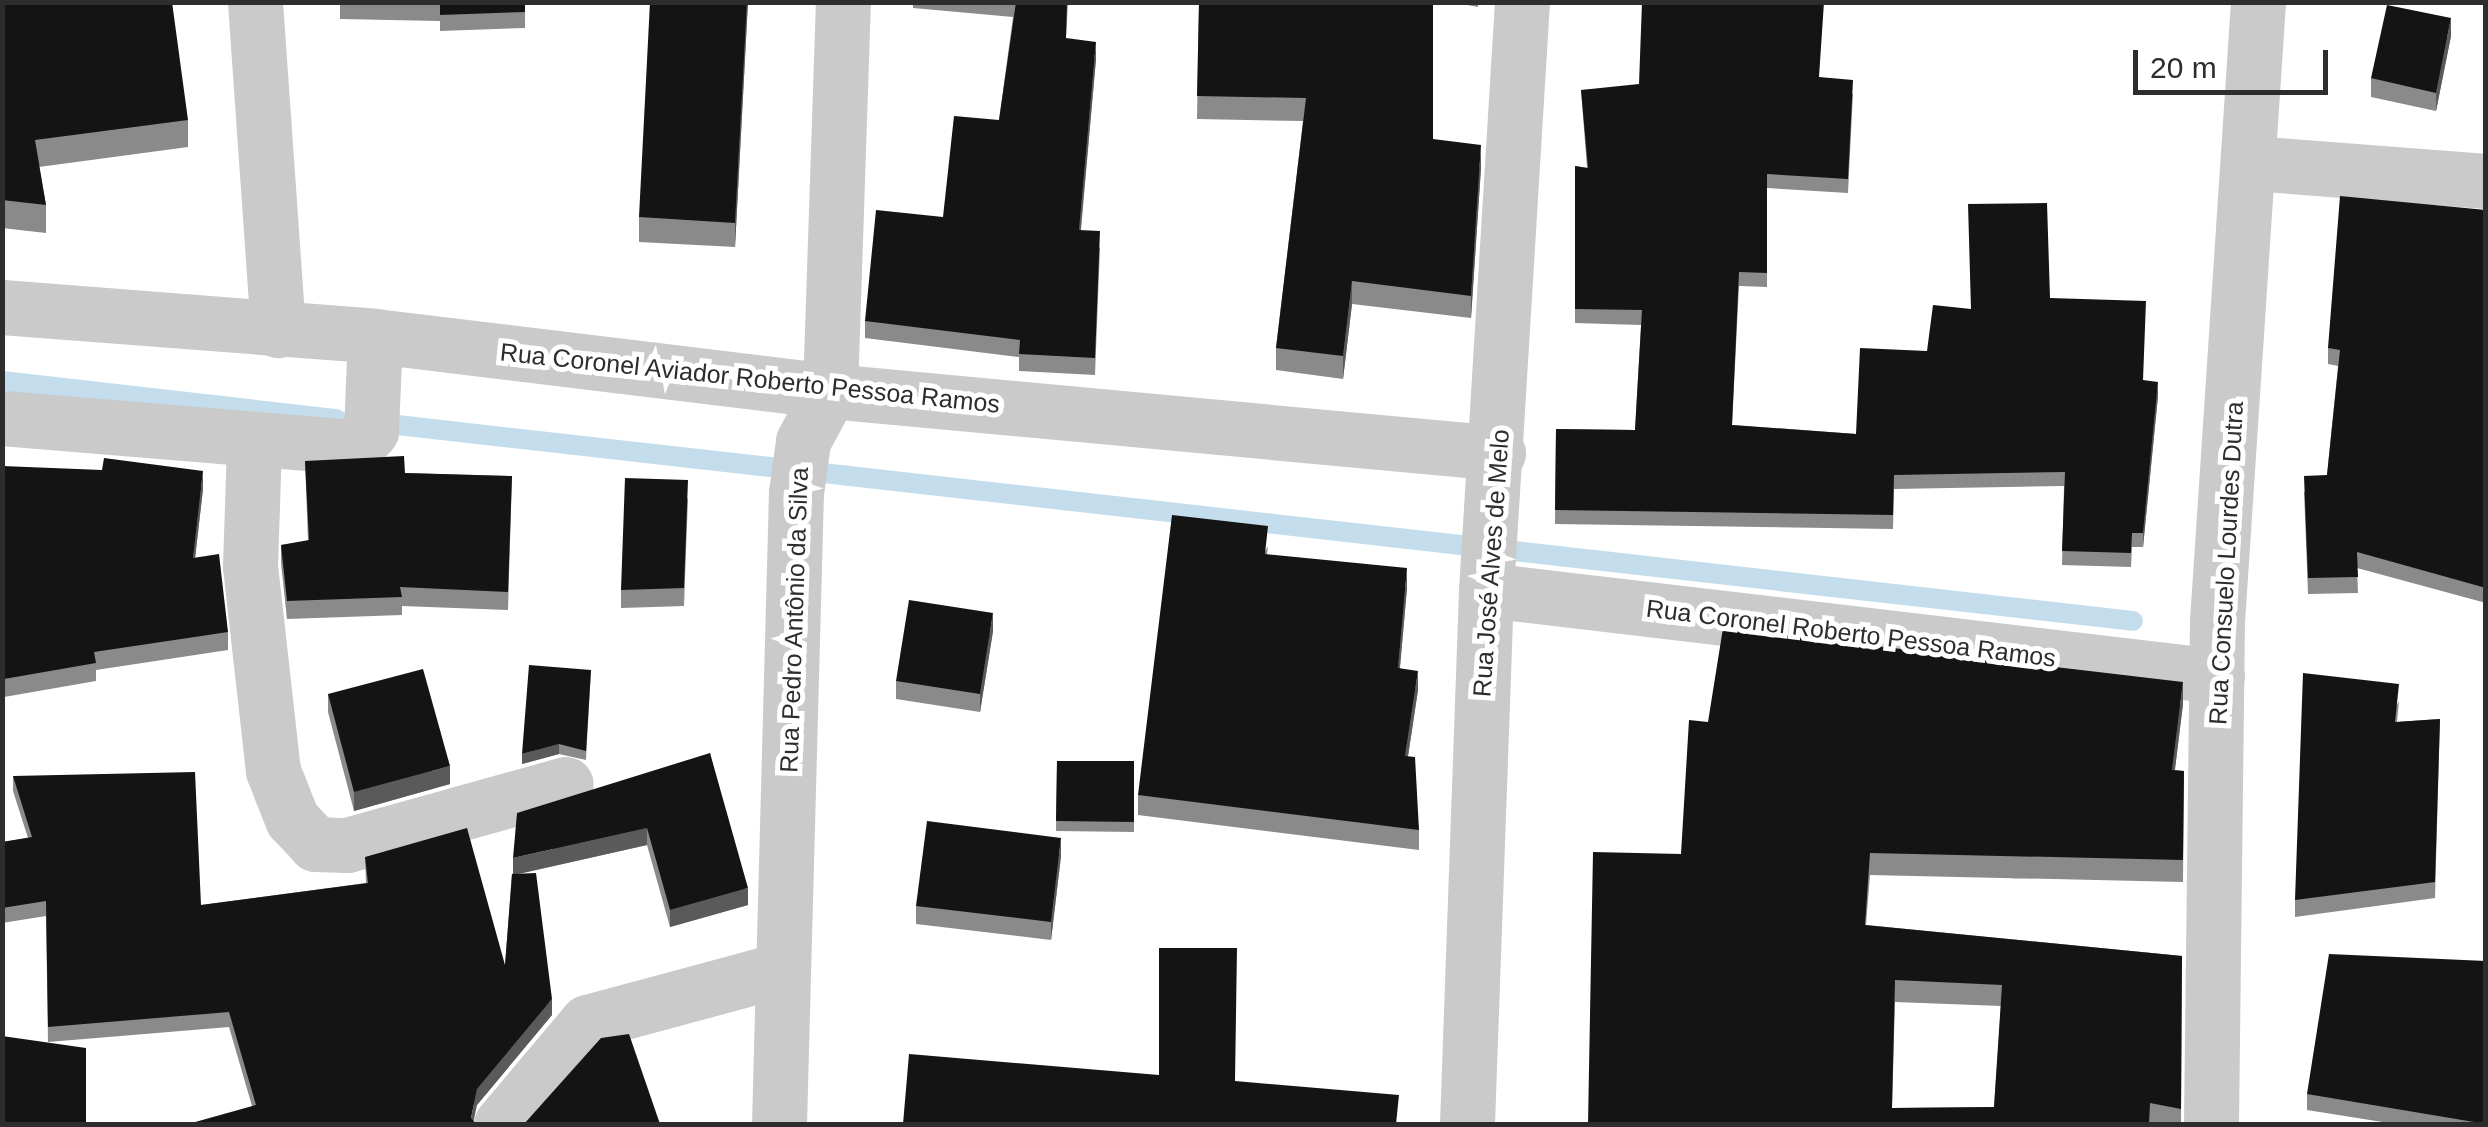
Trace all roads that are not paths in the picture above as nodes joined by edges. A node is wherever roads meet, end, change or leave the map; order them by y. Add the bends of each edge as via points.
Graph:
1 (255, 2) edge
2 (843, 2) edge
3 (1522, 2) edge
4 (2258, 2) edge
5 (2252, 163) junction
6 (2486, 180) edge
7 (2, 307) edge
8 (278, 330) junction
9 (374, 384) junction
10 (830, 390) junction
11 (2, 418) edge
12 (254, 445) junction
13 (1498, 453) junction
14 (1487, 579) junction
15 (2218, 676) junction
16 (566, 784) dead end
17 (780, 970) junction
18 (501, 1124) edge
19 (779, 1124) edge
20 (1468, 1124) edge
21 (2210, 1124) edge

1 - 8 street
2 - 10 street, Rua Pedro Antônio da Silva
3 - 13 street, Rua José Alves de Melo
4 - 5 street, Rua Consuelo Lourdes Dutra
5 - 6 street
5 - 15 street, Rua Consuelo Lourdes Dutra
7 - 8 street, Rua Coronel Aviador Roberto Pessoa Ramos
8 - 9 street, Rua Coronel Aviador Roberto Pessoa Ramos
9 - 10 street, Rua Coronel Aviador Roberto Pessoa Ramos
9 - 12 street via 339,451
10 - 13 street, Rua Coronel Aviador Roberto Pessoa Ramos
10 - 17 street, Rua Pedro Antônio da Silva via 799,467
11 - 12 street
12 - 16 street via 250,566 273,771 292,819 315,844 348,845
13 - 14 street, Rua José Alves de Melo
14 - 15 street, Rua Coronel Roberto Pessoa Ramos
14 - 20 street, Rua José Alves de Melo
15 - 21 street, Rua Consuelo Lourdes Dutra
17 - 18 street via 587,1022
17 - 19 street, Rua Pedro Antônio da Silva

